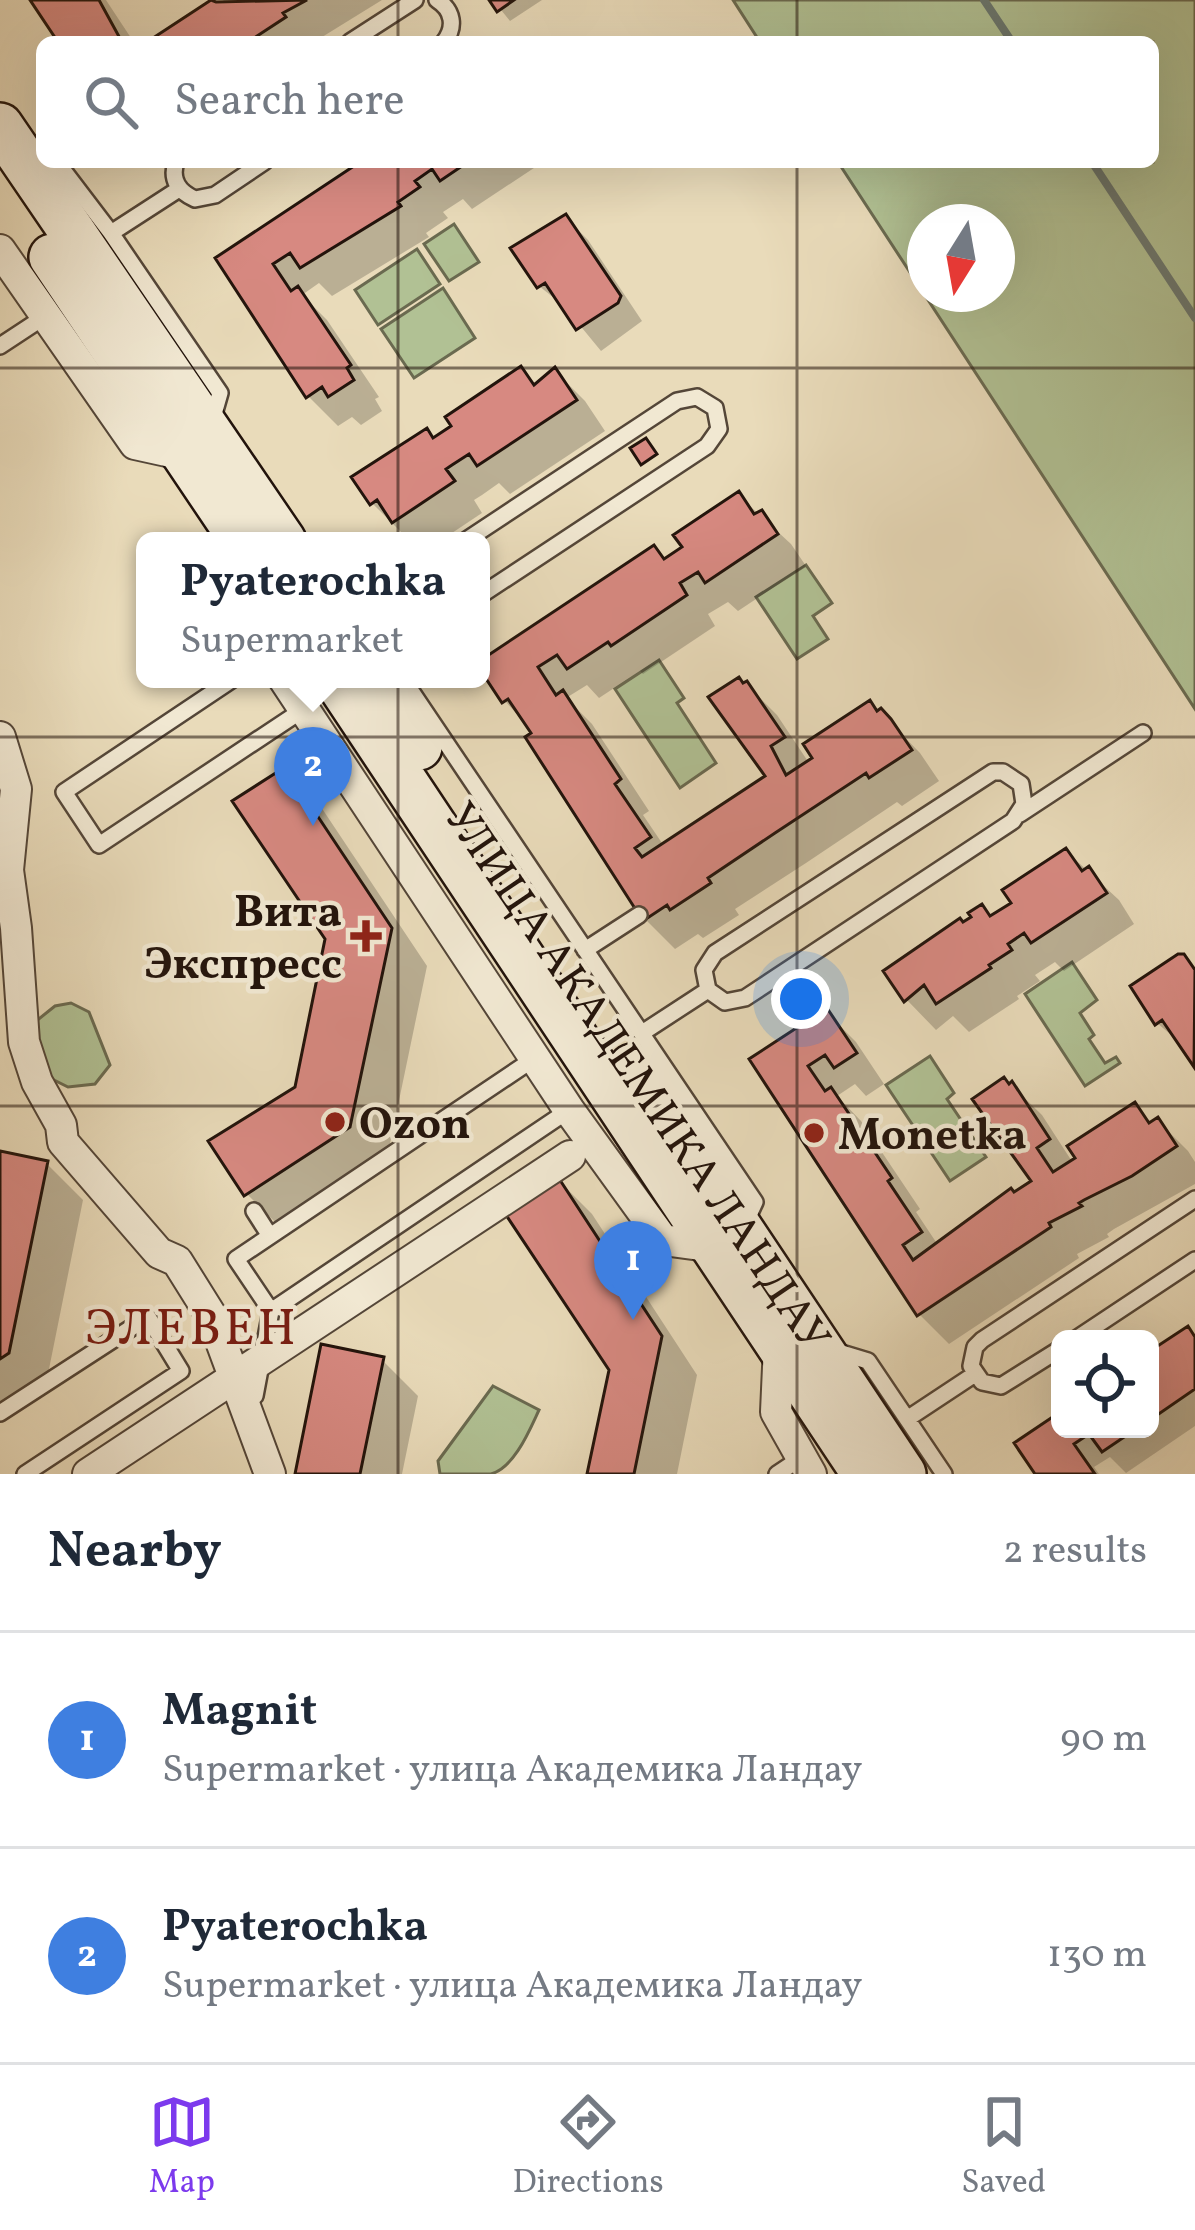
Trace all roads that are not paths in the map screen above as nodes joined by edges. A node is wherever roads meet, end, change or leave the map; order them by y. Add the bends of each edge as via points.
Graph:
1 (415, 0) edge
2 (436, 0) edge
3 (359, 36) edge
4 (446, 36) edge
5 (24, 156) edge
6 (38, 168) edge
7 (175, 168) edge
8 (254, 168) edge
9 (179, 189) junction
10 (111, 233) junction
11 (3, 260) edge
12 (44, 317) junction
13 (0, 346) edge
14 (197, 442) junction
15 (239, 532) edge
16 (275, 532) edge
17 (479, 532) edge
18 (490, 589) edge
19 (220, 688) edge
20 (380, 688) edge
21 (409, 688) edge
22 (320, 694) edge
23 (1143, 733) dead end
24 (0, 737) edge
25 (1020, 814) junction
26 (639, 915) dead end
27 (585, 950) junction
28 (708, 990) junction
29 (642, 1033) junction
30 (535, 1058) junction
31 (569, 1110) junction
32 (570, 1156) dead end
33 (1195, 1199) edge
34 (254, 1210) dead end
35 (270, 1236) junction
36 (728, 1240) junction
37 (1195, 1260) edge
38 (271, 1311) junction
39 (1090, 1330) edge
40 (799, 1345) junction
41 (1051, 1355) edge
42 (262, 1359) junction
43 (975, 1374) junction
44 (244, 1387) junction
45 (0, 1413) edge
46 (908, 1419) junction
47 (796, 1469) edge
48 (25, 1474) edge
49 (88, 1474) edge
50 (270, 1474) edge
51 (865, 1474) edge
52 (903, 1474) edge
53 (944, 1474) edge

1 - 3 lane
2 - 4 lane via 452,19
5 - 14 street
6 - 10 lane
7 - 9 lane
8 - 9 lane via 205,199
9 - 10 lane
10 - 14 lane via 220,393
11 - 12 street
12 - 13 lane
12 - 14 street via 135,444
14 - 15 street
14 - 16 street
17 - 18 lane via 677,401 698,397 715,408 718,429 707,446
19 - 22 lane via 64,792 99,845
20 - 36 street, УЛИЦА АКАДЕМИКА ЛАНДАУ
21 - 27 lane
22 - 30 street
22 - 36 street, УЛИЦА АКАДЕМИКА ЛАНДАУ
23 - 25 lane
24 - 44 street via 16,789 8,870 24,1042 38,1082 63,1142 159,1253 177,1262
25 - 28 lane via 745,998 725,1002
25 - 28 lane via 1021,784 1003,772 983,776 715,953 704,970
26 - 27 lane
27 - 29 lane
28 - 29 lane
29 - 36 lane via 755,1202
30 - 31 street
30 - 35 lane
31 - 36 street via 663,1240
31 - 38 lane
32 - 42 street
33 - 43 lane via 982,1340 971,1356
34 - 35 lane
35 - 38 lane via 236,1258
36 - 40 street, УЛИЦА АКАДЕМИКА ЛАНДАУ
37 - 39 lane
38 - 42 lane
40 - 46 lane via 868,1361
40 - 47 street via 776,1412
40 - 51 street, УЛИЦА АКАДЕМИКА ЛАНДАУ
40 - 52 street, УЛИЦА АКАДЕМИКА ЛАНДАУ
41 - 43 lane via 1001,1386
42 - 44 street
43 - 46 lane
44 - 49 street
44 - 50 street
45 - 48 lane via 148,1317 182,1371
46 - 53 lane

